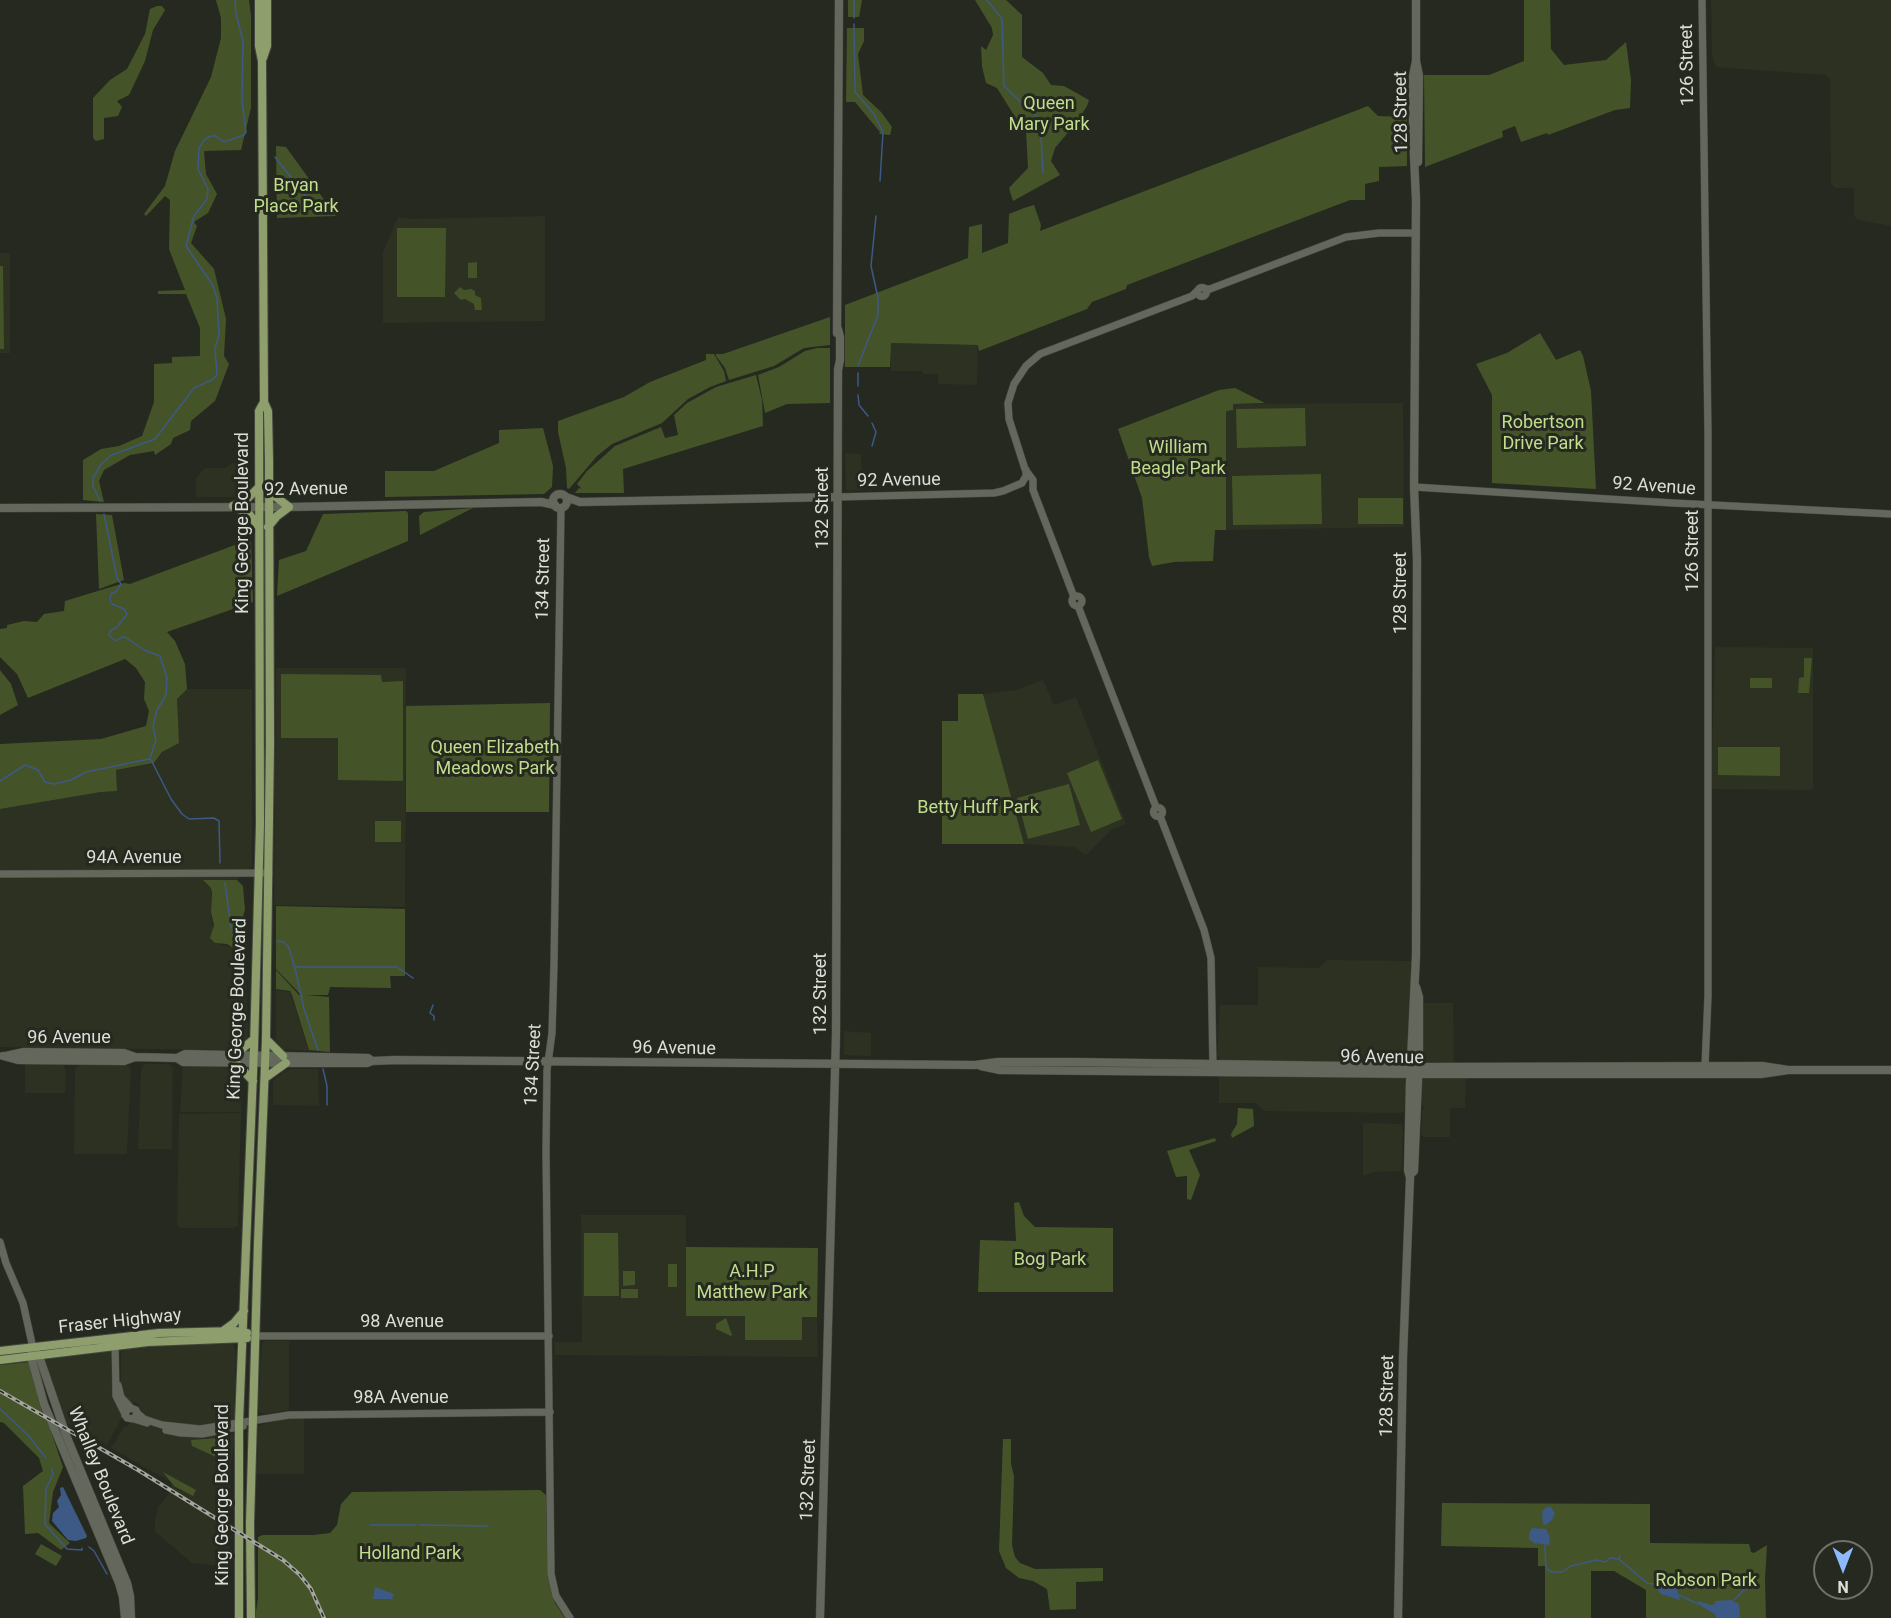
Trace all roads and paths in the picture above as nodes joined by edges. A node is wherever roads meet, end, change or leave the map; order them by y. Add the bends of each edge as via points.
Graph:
1 (259, 0) edge
2 (267, 0) edge
3 (839, 0) edge
4 (1416, 0) edge
5 (1702, 0) edge
6 (262, 61) junction
7 (1416, 232) junction
8 (264, 402) junction
9 (1029, 483) junction
10 (259, 486) junction
11 (1414, 487) junction
12 (269, 489) junction
13 (837, 497) junction
14 (561, 503) junction
15 (1708, 505) junction
16 (233, 506) junction
17 (263, 506) junction
18 (289, 507) junction
19 (0, 508) edge
20 (1891, 514) edge
21 (264, 527) junction
22 (264, 872) junction
23 (0, 874) edge
24 (255, 1015) junction
25 (254, 1039) junction
26 (266, 1039) junction
27 (74, 1053) junction
28 (2, 1056) edge
29 (135, 1057) junction
30 (236, 1059) junction
31 (260, 1059) junction
32 (18, 1060) junction
33 (284, 1060) junction
34 (548, 1063) junction
35 (835, 1065) junction
36 (1297, 1065) junction
37 (1324, 1066) junction
38 (1705, 1066) junction
39 (1213, 1068) junction
40 (1414, 1070) junction
41 (1788, 1070) junction
42 (1891, 1070) edge
43 (1310, 1072) junction
44 (1286, 1073) junction
45 (1692, 1074) junction
46 (265, 1078) junction
47 (253, 1082) junction
48 (0, 1242) edge
49 (244, 1311) junction
50 (222, 1331) junction
51 (242, 1335) junction
52 (256, 1336) junction
53 (549, 1336) junction
54 (116, 1342) junction
55 (33, 1348) junction
56 (0, 1351) edge
57 (35, 1357) junction
58 (0, 1360) edge
59 (131, 1408) junction
60 (550, 1412) junction
61 (125, 1415) junction
62 (136, 1416) junction
63 (253, 1421) junction
64 (239, 1425) junction
65 (125, 1618) edge
66 (131, 1618) edge
67 (239, 1618) edge
68 (251, 1618) edge
69 (570, 1618) edge
70 (820, 1618) edge
71 (1398, 1618) edge

1 - 6 main road, King George Boulevard
2 - 6 main road, King George Boulevard via 267,46
3 - 13 main road, 132 Street
4 - 7 main road, 128 Street
5 - 15 street, 126 Street
6 - 8 main road, King George Boulevard
7 - 9 street via 1346,237 1040,354 1014,384 1007,412
7 - 11 main road, 128 Street
8 - 10 main road, King George Boulevard via 258,411
8 - 12 main road, King George Boulevard via 268,411
9 - 13 street, 92 Avenue via 983,494
9 - 39 street via 1074,597 1081,600 1078,606 1156,807 1162,810 1160,816 1204,930 1211,958
10 - 16 main road via 246,500
10 - 17 main road, King George Boulevard
11 - 15 street, 92 Avenue
11 - 40 main road, 128 Street via 1419,997
12 - 17 main road, King George Boulevard
12 - 18 main road
13 - 14 main road, 92 Avenue
13 - 35 main road, 132 Street
14 - 18 main road, 92 Avenue
14 - 34 street, 134 Street via 554,964
15 - 20 street, 92 Avenue
15 - 38 street, 126 Street
16 - 17 main road, 92 Avenue
16 - 19 main road, 92 Avenue
16 - 21 main road
17 - 18 main road, 92 Avenue
17 - 21 main road, King George Boulevard
18 - 21 main road
21 - 22 main road, King George Boulevard via 270,732
22 - 23 street, 94A Avenue
22 - 24 main road, King George Boulevard
22 - 26 main road, King George Boulevard
24 - 25 main road, King George Boulevard
24 - 31 main road via 260,1028
25 - 30 main road
25 - 31 main road, King George Boulevard
26 - 31 main road, King George Boulevard
26 - 33 main road
27 - 28 main road, 96 Avenue via 24,1052
27 - 29 main road, 96 Avenue via 124,1053
27 - 32 main road
28 - 32 main road, 96 Avenue
29 - 30 main road, 96 Avenue via 177,1058 183,1062
29 - 32 main road, 96 Avenue via 124,1061
30 - 31 main road, 96 Avenue
30 - 47 main road
31 - 33 main road, 96 Avenue
31 - 46 main road, King George Boulevard
31 - 47 main road, King George Boulevard
33 - 34 main road, 96 Avenue
33 - 46 main road
34 - 35 main road, 96 Avenue
34 - 53 street, 134 Street
35 - 39 main road, 96 Avenue via 998,1062
35 - 70 main road, 132 Street
36 - 37 main road, 96 Avenue
36 - 39 main road, 96 Avenue
36 - 44 main road
37 - 40 main road, 96 Avenue
37 - 43 main road
38 - 40 main road, 96 Avenue
38 - 41 main road, 96 Avenue
38 - 45 main road
39 - 44 main road, 96 Avenue
40 - 43 main road, 96 Avenue
40 - 45 main road, 96 Avenue
40 - 71 main road, 128 Street
41 - 42 main road, 96 Avenue
41 - 45 main road, 96 Avenue
43 - 44 main road, 96 Avenue
46 - 52 main road, King George Boulevard
47 - 49 main road, King George Boulevard
48 - 55 street, Whalley Boulevard via 23,1303
49 - 50 main road
49 - 51 main road, King George Boulevard
50 - 51 main road, Fraser Highway
50 - 54 main road, Fraser Highway via 159,1333
51 - 52 main road
51 - 54 main road, Fraser Highway
51 - 64 main road, King George Boulevard
52 - 53 street, 98 Avenue
52 - 63 main road, King George Boulevard
53 - 60 street, 134 Street
54 - 55 main road, Fraser Highway
54 - 57 main road, Fraser Highway
54 - 59 street via 119,1388
54 - 61 street via 115,1391
55 - 56 main road, Fraser Highway
55 - 57 main road, Whalley Boulevard
57 - 58 main road, Fraser Highway
57 - 65 main road, Whalley Boulevard via 47,1415 119,1583
57 - 66 main road, Whalley Boulevard via 125,1578
59 - 61 street
59 - 62 street via 136,1410
60 - 63 street, 98A Avenue via 289,1414
60 - 69 street, 134 Street via 551,1575 556,1596
61 - 62 street via 128,1419
62 - 64 street, 98A Avenue via 186,1429
63 - 64 street, 98A Avenue
63 - 68 main road, King George Boulevard
64 - 67 main road, King George Boulevard

